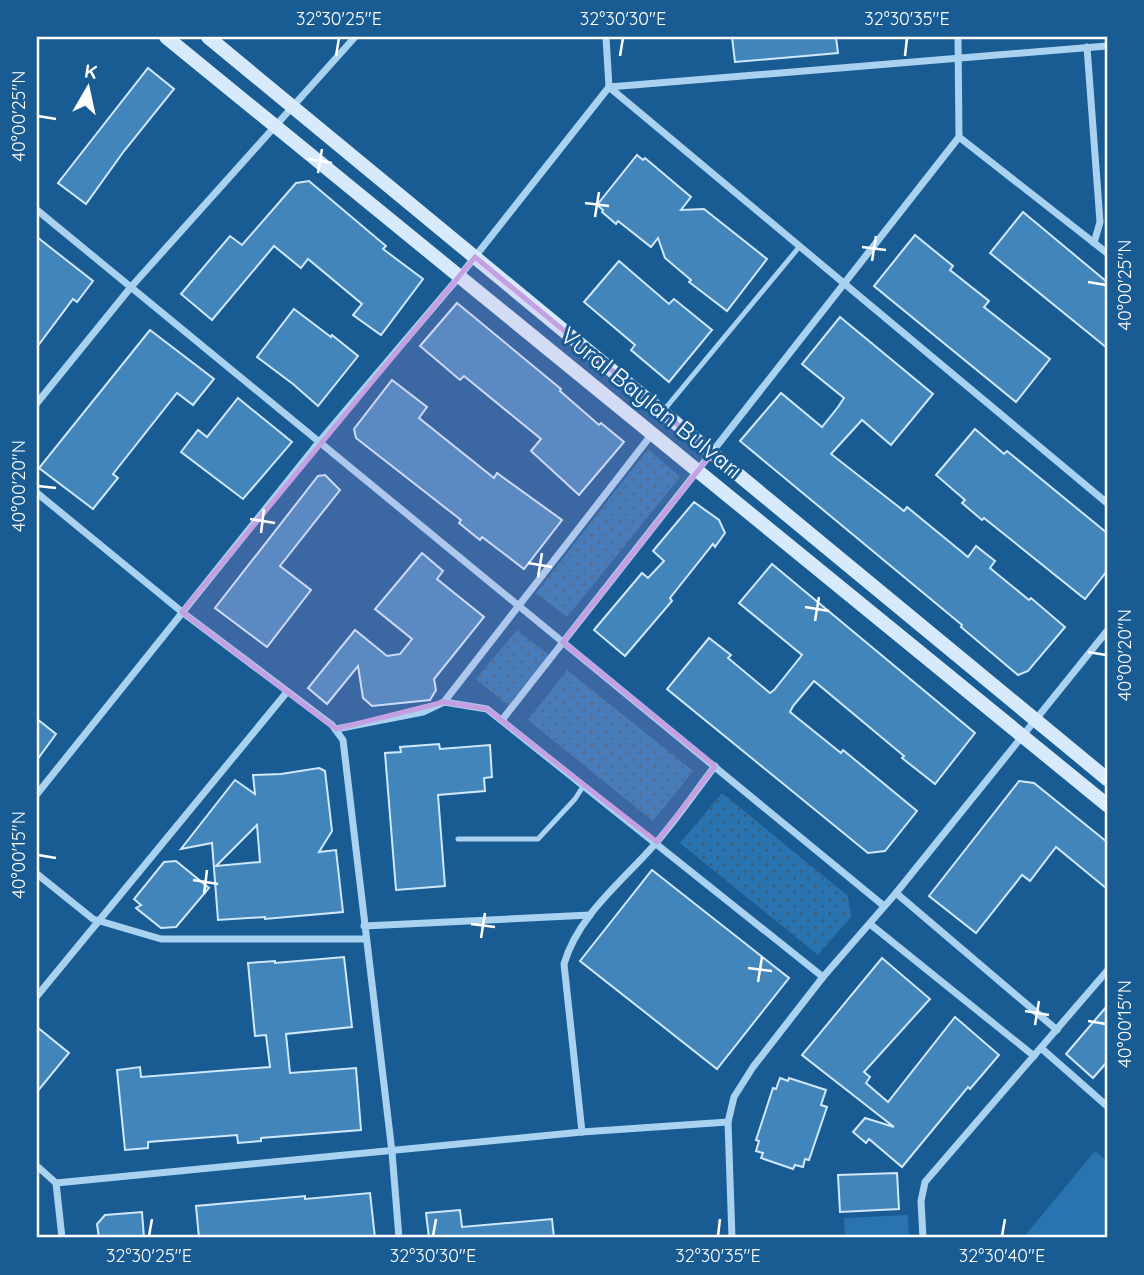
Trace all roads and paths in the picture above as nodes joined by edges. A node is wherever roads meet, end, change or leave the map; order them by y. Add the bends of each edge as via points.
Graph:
1 (166, 37) edge
2 (208, 37) edge
3 (355, 37) edge
4 (606, 37) edge
5 (958, 37) edge
6 (1107, 46) edge
7 (1087, 47) junction
8 (960, 58) junction
9 (609, 87) junction
10 (292, 106) junction
11 (273, 127) junction
12 (959, 137) junction
13 (37, 210) edge
14 (1094, 243) junction
15 (800, 246) junction
16 (1107, 253) edge
17 (475, 257) junction
18 (459, 277) junction
19 (844, 284) junction
20 (131, 287) junction
21 (37, 403) edge
22 (662, 412) junction
23 (652, 433) junction
24 (318, 442) junction
25 (712, 453) junction
26 (698, 471) junction
27 (37, 493) edge
28 (1107, 503) edge
29 (519, 605) junction
30 (182, 612) junction
31 (1107, 631) edge
32 (563, 642) junction
33 (287, 692) junction
34 (444, 702) junction
35 (502, 720) junction
36 (1035, 720) junction
37 (336, 729) junction
38 (1023, 735) junction
39 (715, 766) junction
40 (1107, 779) edge
41 (583, 785) junction
42 (37, 794) edge
43 (1107, 805) edge
44 (458, 839) dead end
45 (657, 842) junction
46 (37, 874) edge
47 (896, 893) junction
48 (884, 906) junction
49 (590, 915) junction
50 (99, 920) junction
51 (870, 924) junction
52 (364, 926) junction
53 (365, 939) junction
54 (1107, 971) edge
55 (823, 977) junction
56 (37, 996) edge
57 (1057, 1030) junction
58 (1041, 1048) junction
59 (1034, 1056) junction
60 (1107, 1106) edge
61 (728, 1122) junction
62 (582, 1132) junction
63 (392, 1152) junction
64 (37, 1166) edge
65 (56, 1183) junction
66 (62, 1238) edge
67 (399, 1238) edge
68 (732, 1238) edge
69 (923, 1238) edge

1 - 11 main road, Vural Baylan Bulvarı
2 - 10 main road, Vural Baylan Bulvarı
3 - 10 street
4 - 9 street
5 - 8 street
6 - 7 street
7 - 8 street
7 - 14 street via 1100,222
8 - 9 street
8 - 12 street
9 - 15 street
9 - 17 street
10 - 11 street
10 - 17 main road, Vural Baylan Bulvarı
11 - 18 main road, Vural Baylan Bulvarı
11 - 20 street
12 - 14 street
12 - 19 street
13 - 20 street
14 - 16 street
15 - 19 street
15 - 22 lane
17 - 18 street
17 - 22 main road, Vural Baylan Bulvarı
18 - 23 main road, Vural Baylan Bulvarı
18 - 24 street
19 - 25 street
19 - 28 street
20 - 21 street
20 - 24 street
22 - 25 main road, Vural Baylan Bulvarı
23 - 26 main road, Vural Baylan Bulvarı
23 - 29 street
24 - 29 street
24 - 30 street
25 - 26 street
25 - 36 main road, Vural Baylan Bulvarı
26 - 32 street
26 - 38 main road, Vural Baylan Bulvarı
27 - 30 street
29 - 32 street
29 - 34 street
30 - 33 street
30 - 42 street
31 - 36 street
32 - 35 street
32 - 39 street
33 - 37 street
33 - 50 street
34 - 35 street via 487,709
34 - 37 street via 423,712
35 - 41 street
36 - 38 street
36 - 40 main road, Vural Baylan Bulvarı
37 - 52 street via 343,740
38 - 43 main road, Vural Baylan Bulvarı
38 - 47 street
39 - 45 street
39 - 48 street
41 - 44 lane via 538,839
41 - 45 street
45 - 49 street
45 - 55 street
46 - 50 street
47 - 48 street
47 - 57 street
48 - 51 street
49 - 52 street
49 - 62 street via 570,944 564,964
50 - 53 street via 161,939
50 - 56 street
51 - 55 street
51 - 59 street
52 - 53 street
53 - 63 street
54 - 57 street
55 - 61 street via 753,1067 734,1097
57 - 58 street
58 - 59 street
58 - 60 street
59 - 69 street via 925,1182
61 - 62 street
61 - 68 street
62 - 63 street
63 - 65 street
63 - 67 street
64 - 65 street
65 - 66 street

